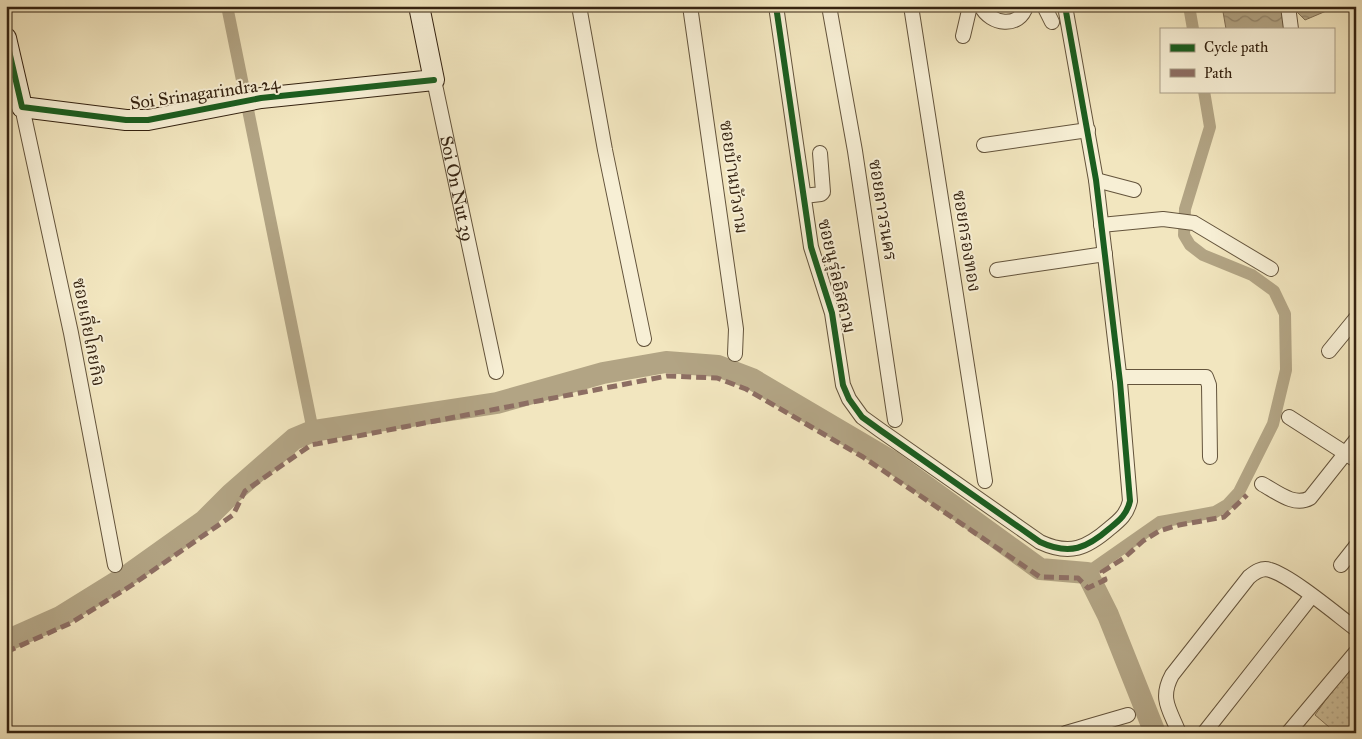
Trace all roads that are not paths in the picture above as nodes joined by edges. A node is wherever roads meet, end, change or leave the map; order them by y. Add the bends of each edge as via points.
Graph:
1 (419, 6) edge
2 (579, 6) edge
3 (690, 6) edge
4 (776, 6) edge
5 (829, 6) edge
6 (911, 6) edge
7 (970, 6) edge
8 (981, 6) edge
9 (1026, 6) edge
10 (1044, 6) edge
11 (1065, 6) edge
12 (1288, 6) edge
13 (1052, 22) dead end
14 (1292, 28) edge
15 (963, 36) dead end
16 (6, 38) edge
17 (434, 80) junction
18 (22, 107) junction
19 (1088, 130) junction
20 (984, 145) dead end
21 (820, 153) dead end
22 (1096, 180) junction
23 (1134, 190) dead end
24 (804, 196) junction
25 (1101, 226) junction
26 (1105, 254) junction
27 (1271, 269) dead end
28 (997, 270) dead end
29 (1356, 318) edge
30 (644, 339) dead end
31 (1329, 351) dead end
32 (735, 354) dead end
33 (496, 372) dead end
34 (1119, 377) junction
35 (1289, 417) dead end
36 (895, 420) dead end
37 (1356, 440) edge
38 (1210, 457) dead end
39 (1351, 457) edge
40 (985, 481) dead end
41 (1262, 484) dead end
42 (1356, 546) edge
43 (1341, 565) dead end
44 (116, 566) dead end
45 (1311, 596) junction
46 (1356, 628) edge
47 (1356, 652) edge
48 (1128, 715) dead end
49 (1066, 733) edge
50 (1179, 733) edge
51 (1204, 733) edge
52 (1288, 733) edge

1 - 17 street, Soi On Nut 39
2 - 30 street
3 - 32 street, ซอยบ้านบัวงาม via 736,329
4 - 24 street, ซอยนูรุ่ลอิสลาม
5 - 36 street, ซอยถาวรนคร
6 - 40 street, ซอยกรองทอง
7 - 15 street
8 - 9 street via 990,18 1003,22 1017,20
10 - 13 street
11 - 19 street
12 - 14 street
16 - 18 street
17 - 18 street, Soi Srinagarindra 24 via 252,100 148,120
17 - 33 street, Soi On Nut 39
18 - 44 street, ซอยเกี่ยโกยกิจ via 71,333
19 - 20 street
19 - 22 street
21 - 24 street via 823,192
22 - 23 street
22 - 25 street
24 - 34 street, ซอยนูรุ่ลอิสลาม via 811,247 832,313 849,398 862,416 1053,548 1073,549 1093,542 1127,512 1130,501
25 - 26 street
25 - 27 street via 1176,220 1194,223
26 - 28 street
26 - 34 street
29 - 31 street
34 - 38 street via 1206,377 1209,385
35 - 39 street
37 - 39 street
39 - 41 street via 1303,502 1296,502
42 - 43 street
45 - 46 street
45 - 50 street via 1269,569 1249,577 1166,686 1165,699
45 - 51 street
47 - 52 street
48 - 49 street

